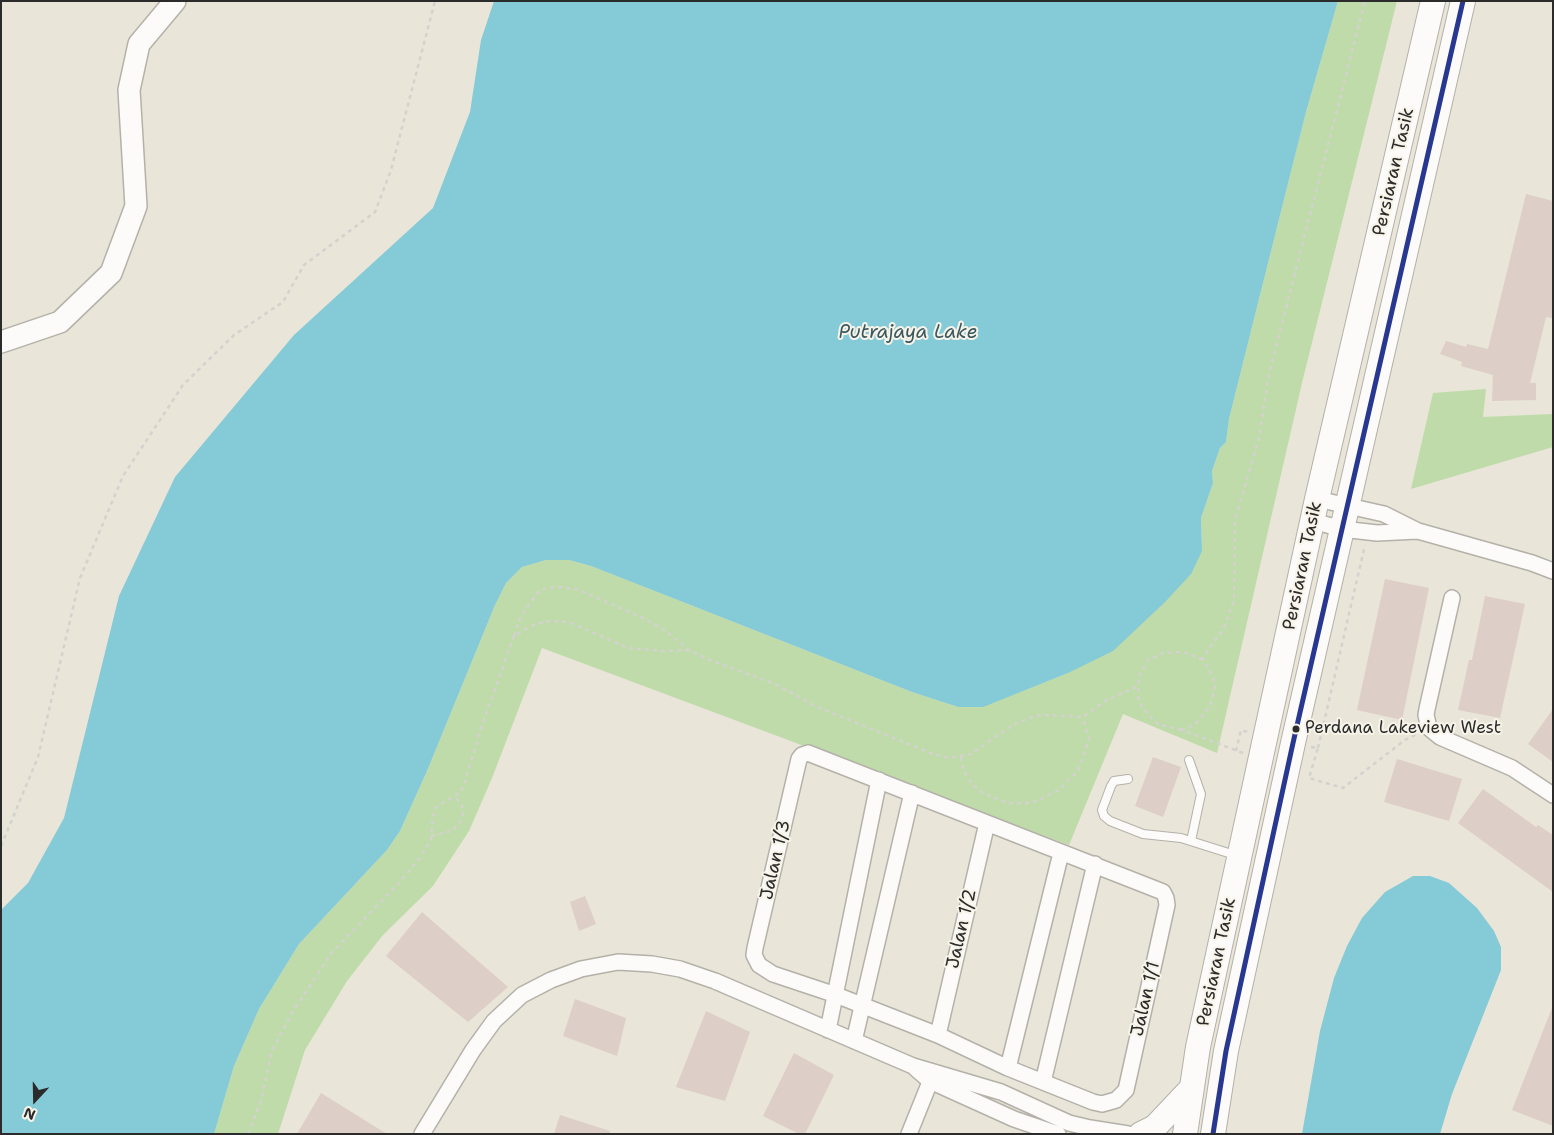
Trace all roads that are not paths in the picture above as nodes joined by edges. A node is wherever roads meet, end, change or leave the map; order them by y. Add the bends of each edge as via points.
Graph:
1 (175, 1) edge
2 (1433, 1) edge
3 (1463, 1) edge
4 (1, 342) edge
5 (1315, 510) junction
6 (1345, 518) junction
7 (1418, 531) junction
8 (1553, 571) edge
9 (1452, 598) dead end
10 (1189, 760) dead end
11 (1128, 779) dead end
12 (880, 780) junction
13 (912, 793) junction
14 (1553, 795) edge
15 (987, 823) junction
16 (1191, 841) junction
17 (1060, 853) junction
18 (1240, 856) junction
19 (1095, 864) junction
20 (836, 995) junction
21 (863, 1006) junction
22 (828, 1030) junction
23 (938, 1035) junction
24 (854, 1041) junction
25 (1008, 1068) junction
26 (932, 1076) junction
27 (1043, 1082) junction
28 (975, 1083) junction
29 (1190, 1091) junction
30 (968, 1099) junction
31 (1089, 1131) edge
32 (422, 1134) edge
33 (909, 1134) edge
34 (1058, 1134) edge
35 (1128, 1134) edge
36 (1142, 1134) edge
37 (1185, 1134) edge
38 (1213, 1134) edge

1 - 4 street via 140,44 128,90 136,206 111,274 60,322
2 - 5 main road, Persiaran Tasik
3 - 6 main road, Persiaran Tasik
5 - 6 street
5 - 6 street
5 - 18 main road, Persiaran Tasik
6 - 7 street via 1368,532
6 - 7 street via 1384,514
6 - 38 main road, Persiaran Tasik via 1226,1051
7 - 8 street
9 - 14 street via 1427,709 1429,728 1440,737 1512,768
10 - 16 lane via 1201,794
11 - 16 lane via 1114,780 1105,802 1104,816 1143,834
12 - 13 street
12 - 20 street
12 - 20 street, Jalan 1/3 via 814,754 802,754 755,948 756,961 765,970
13 - 15 street
13 - 21 street
15 - 17 street
15 - 23 street, Jalan 1/2
16 - 18 lane
17 - 19 street
17 - 25 street
18 - 29 main road, Persiaran Tasik
19 - 27 street
19 - 27 street, Jalan 1/1 via 1156,888 1166,898 1167,906 1126,1090 1116,1100 1102,1104
20 - 21 street
20 - 22 street
21 - 23 street
21 - 24 street
22 - 24 street
22 - 32 street via 716,981 680,969 618,962 581,969 522,995 494,1021
23 - 25 street
24 - 26 street
25 - 27 street
26 - 28 street
26 - 30 street
26 - 33 street
28 - 30 street
28 - 31 street
29 - 36 main road via 1155,1127
29 - 37 main road, Persiaran Tasik
30 - 34 street
31 - 35 street

